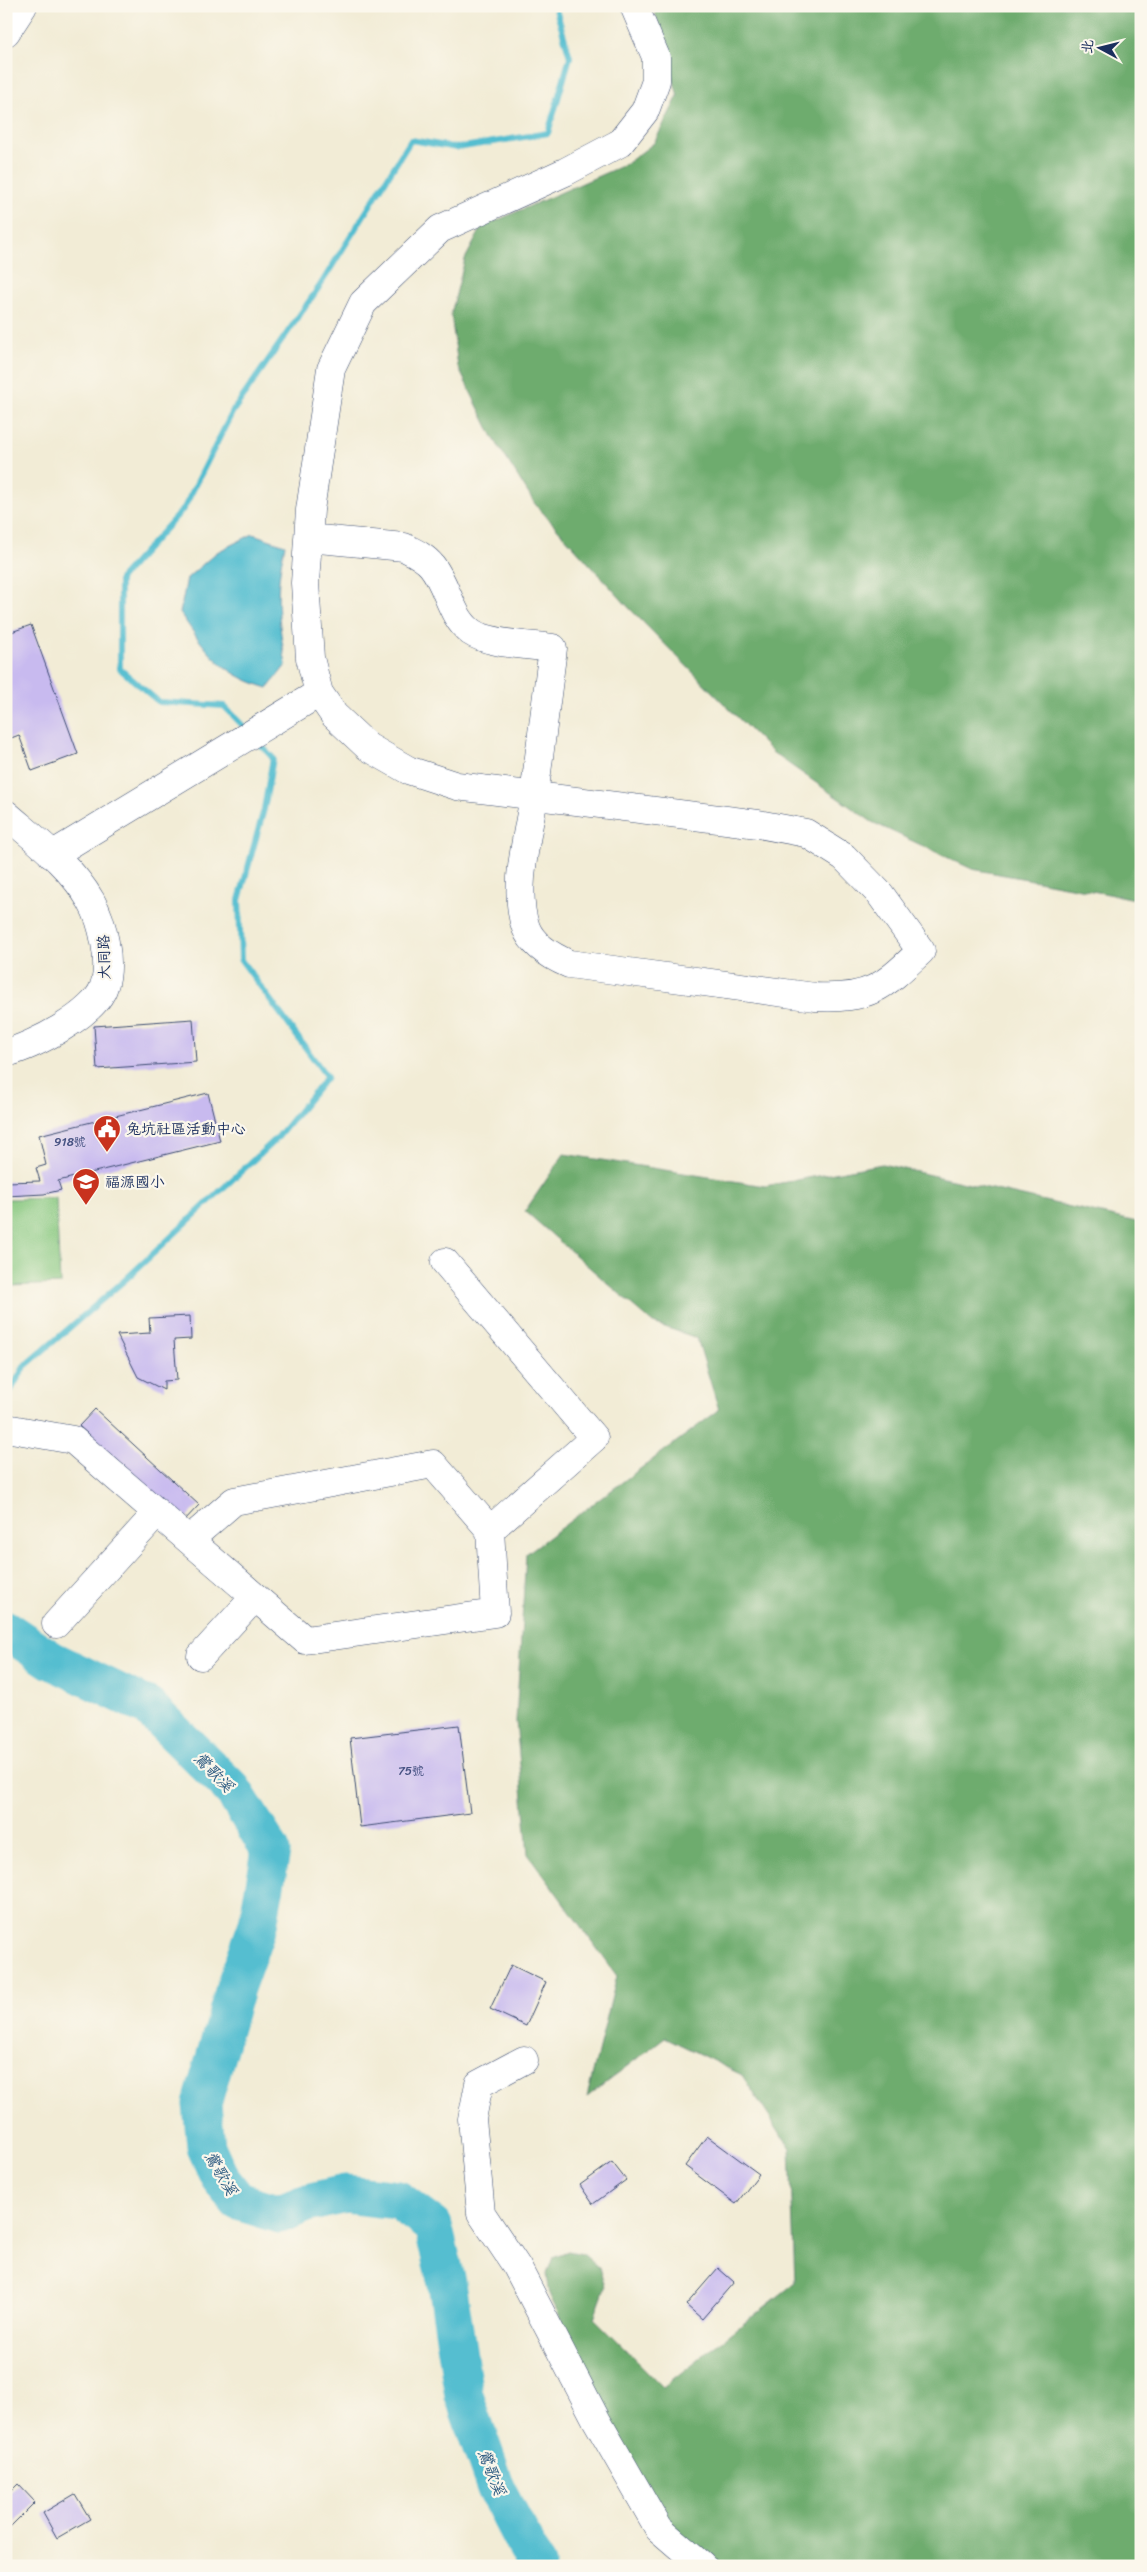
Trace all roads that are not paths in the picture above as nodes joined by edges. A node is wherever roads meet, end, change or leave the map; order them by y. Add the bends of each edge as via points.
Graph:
1 (634, 6) edge
2 (308, 538) junction
3 (319, 692) junction
4 (534, 796) junction
5 (6, 814) edge
6 (52, 855) junction
7 (6, 1053) edge
8 (445, 1262) dead end
9 (6, 1428) edge
10 (157, 1513) junction
11 (490, 1530) junction
12 (189, 1540) junction
13 (255, 1597) junction
14 (56, 1624) dead end
15 (201, 1656) dead end
16 (524, 2060) dead end
17 (702, 2566) edge

1 - 2 street via 656,58 656,80 645,111 620,143 440,229 363,303 331,370
2 - 3 street via 305,583 310,658
2 - 4 street via 404,546 432,566 460,620 472,632 486,638 554,648
3 - 4 street via 334,715 368,747 408,770 457,786
3 - 6 street
4 - 4 street via 521,883 522,908 527,930 538,945 569,964 806,996 844,998 866,994 889,982 921,951 880,894 844,857 806,833
5 - 6 street, 大同路
6 - 7 street, 大同路 via 91,900 103,925 104,987 84,1013 51,1034
8 - 11 street via 594,1438
9 - 10 street via 73,1440
10 - 12 street
10 - 14 street
11 - 12 street via 433,1464 234,1500
11 - 13 street via 495,1613 305,1640
12 - 13 street
13 - 15 street
16 - 17 street via 479,2084 472,2119 481,2213 517,2267 597,2421 659,2528

